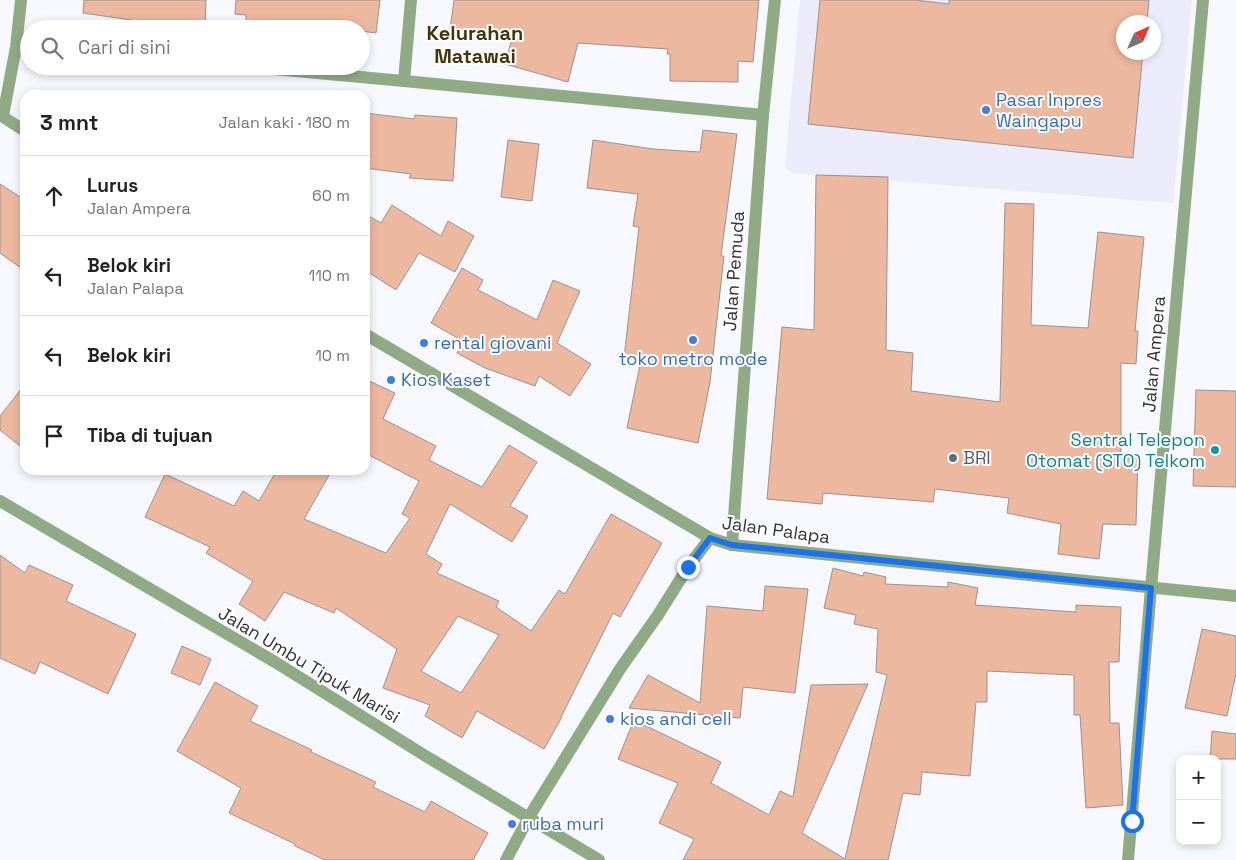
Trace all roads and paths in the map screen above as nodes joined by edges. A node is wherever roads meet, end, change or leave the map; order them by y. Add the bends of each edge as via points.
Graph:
1 (21, 0) edge
2 (411, 0) edge
3 (775, 0) edge
4 (1203, 0) edge
5 (22, 20) edge
6 (20, 56) edge
7 (338, 75) edge
8 (404, 81) junction
9 (763, 115) junction
10 (1, 116) edge
11 (20, 128) edge
12 (370, 337) edge
13 (0, 501) edge
14 (710, 538) junction
15 (732, 545) junction
16 (1151, 588) junction
17 (1236, 596) edge
18 (529, 818) junction
19 (506, 860) edge
20 (600, 860) edge
21 (1128, 860) edge

1 - 5 street
2 - 8 street
3 - 9 street, Jalan Pemuda
4 - 16 street, Jalan Ampera
6 - 10 street
7 - 8 street
8 - 9 street
9 - 15 street, Jalan Pemuda
10 - 11 street
12 - 14 street, Jalan Palapa
13 - 18 street, Jalan Umbu Tipuk Marisi via 275,662
14 - 15 street, Jalan Palapa
14 - 18 street via 620,669
15 - 16 street, Jalan Palapa
16 - 17 street, Jalan Palapa
16 - 21 street, Jalan Ampera
18 - 19 street
18 - 20 street, Jalan Umbu Tipuk Marisi

